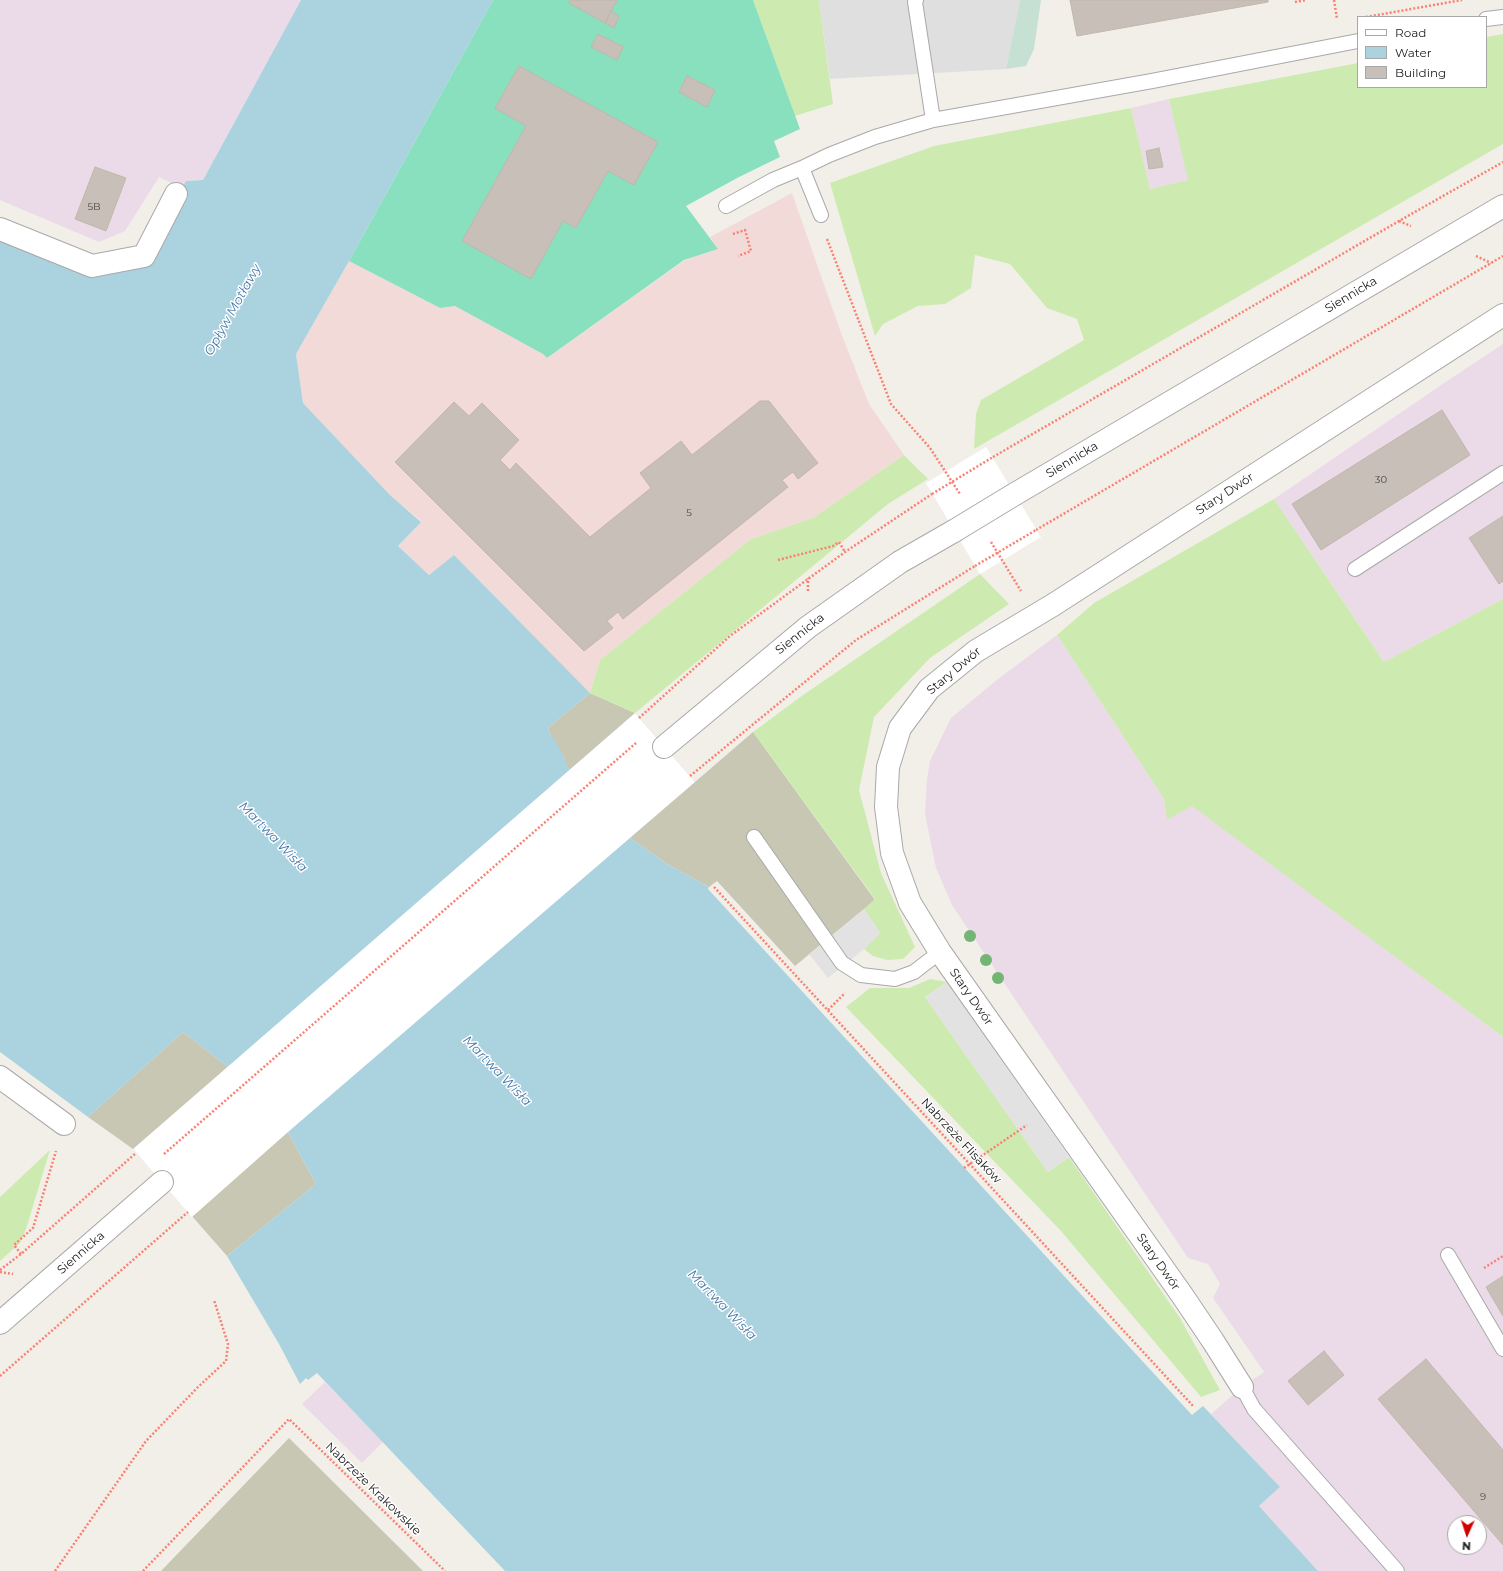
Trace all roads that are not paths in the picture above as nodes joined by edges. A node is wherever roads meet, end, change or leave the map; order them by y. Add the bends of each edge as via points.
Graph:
1 (916, 0) edge
2 (1503, 17) edge
3 (1487, 20) edge
4 (1357, 41) edge
5 (933, 120) junction
6 (802, 168) junction
7 (176, 194) dead end
8 (726, 206) dead end
9 (1503, 206) edge
10 (821, 216) road end
11 (0, 229) edge
12 (1503, 315) edge
13 (1503, 473) edge
14 (1355, 569) dead end
15 (664, 747) dead end
16 (754, 837) dead end
17 (940, 952) junction
18 (0, 1077) edge
19 (64, 1124) dead end
20 (162, 1182) dead end
21 (1448, 1255) dead end
22 (0, 1323) edge
23 (1503, 1349) edge
24 (1242, 1388) joint
25 (1397, 1571) edge

1 - 5 lane
2 - 3 lane
4 - 5 lane
5 - 6 lane via 875,137
6 - 8 lane via 773,180
6 - 10 lane
7 - 11 street via 144,256 92,266
9 - 15 street, Siennicka, bridge via 900,562 808,627
12 - 17 street, Stary Dwór via 976,651 929,689 900,728 888,767 886,807 892,853 910,903
13 - 14 lane
16 - 17 lane via 842,963 861,975 895,979 914,972
17 - 24 street, Stary Dwór via 1186,1301
18 - 19 street
20 - 22 street, Siennicka
21 - 23 lane
24 - 25 lane via 1254,1409

